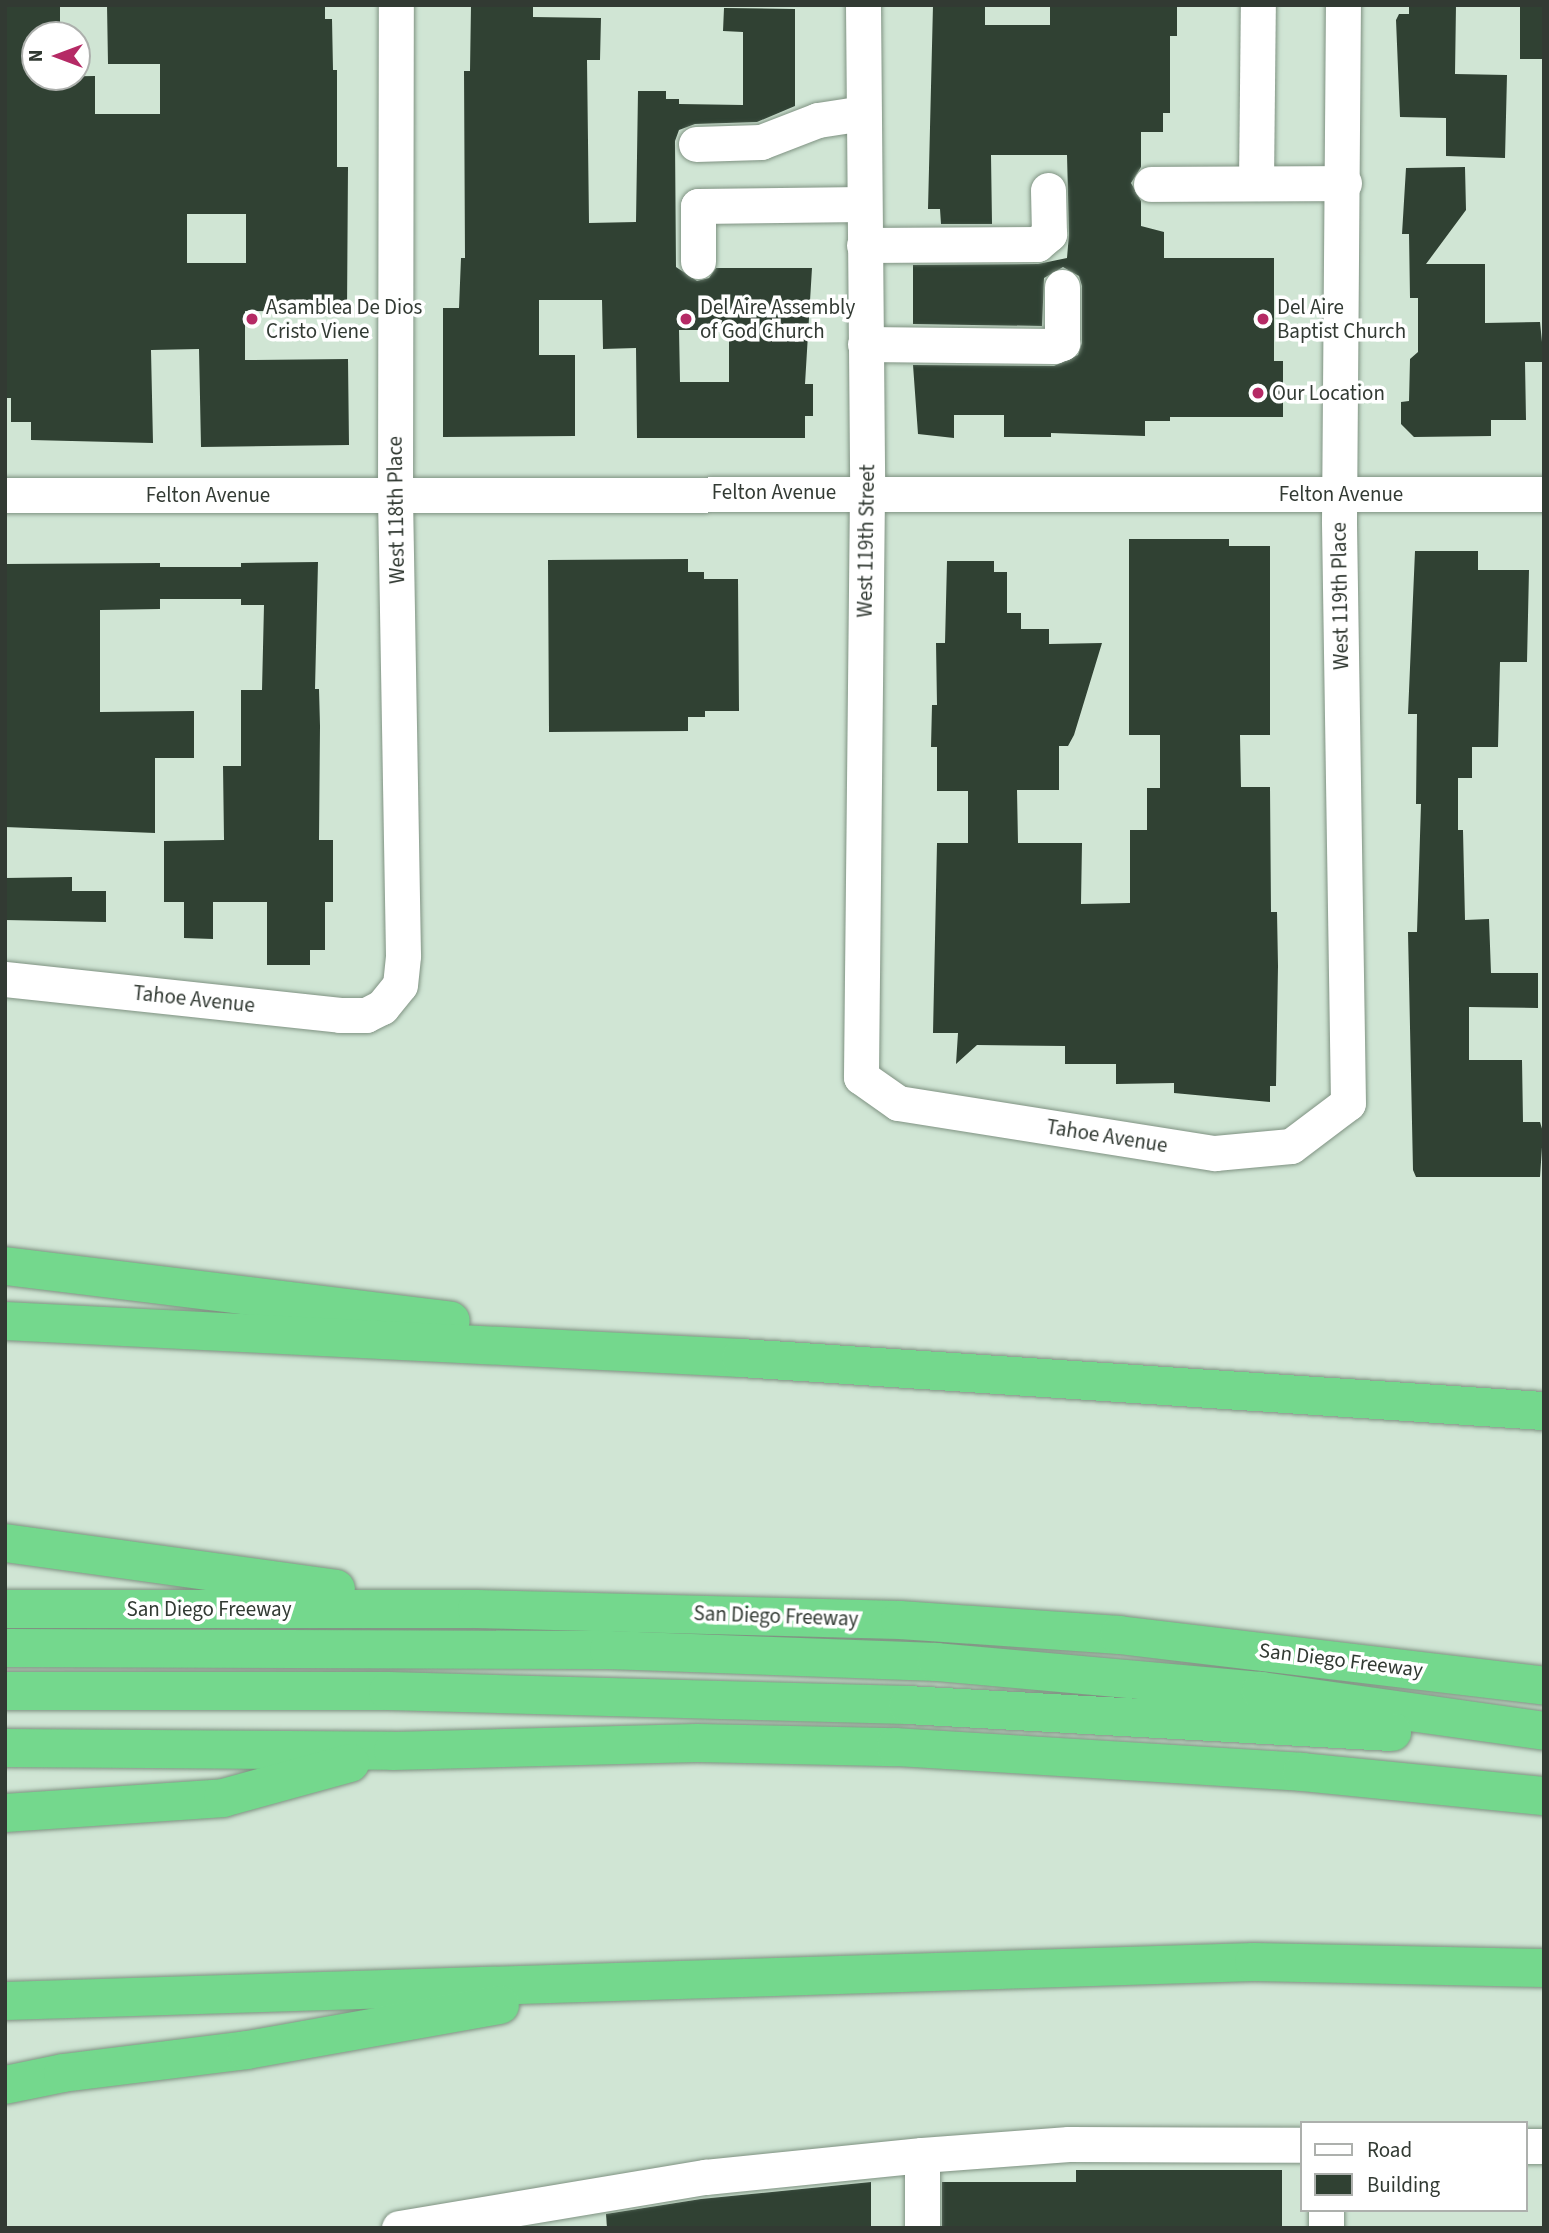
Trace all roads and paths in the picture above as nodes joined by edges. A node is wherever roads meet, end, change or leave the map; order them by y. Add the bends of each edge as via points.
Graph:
1 (396, 5) edge
2 (863, 5) edge
3 (1258, 5) edge
4 (1343, 5) edge
5 (863, 113) junction
6 (696, 144) dead end
7 (1256, 183) junction
8 (1344, 183) junction
9 (1151, 184) dead end
10 (1048, 190) dead end
11 (863, 204) junction
12 (863, 244) junction
13 (698, 261) dead end
14 (1062, 287) dead end
15 (865, 344) junction
16 (867, 492) junction
17 (1339, 494) junction
18 (1544, 494) edge
19 (5, 495) edge
20 (395, 495) junction
21 (5, 979) edge
22 (382, 1007) joint
23 (861, 1077) joint
24 (1348, 1103) joint
25 (5, 1266) edge
26 (5, 1321) edge
27 (741, 1358) junction
28 (1544, 1411) edge
29 (5, 1543) edge
30 (5, 1609) edge
31 (477, 1609) junction
32 (5, 1648) edge
33 (1544, 1686) edge
34 (5, 1691) edge
35 (1544, 1731) edge
36 (5, 1748) edge
37 (393, 1751) junction
38 (1544, 1752) edge
39 (1544, 1796) edge
40 (5, 1814) edge
41 (1544, 1968) edge
42 (633, 1981) junction
43 (5, 2001) edge
44 (5, 2085) edge
45 (1300, 2145) edge
46 (922, 2155) junction
47 (398, 2228) edge
48 (922, 2228) edge

1 - 20 street, West 118th Place
2 - 5 street, West 119th Street
3 - 7 street
4 - 8 street, West 119th Place
5 - 6 street via 818,120 761,142
5 - 11 street, West 119th Street
7 - 8 street
7 - 9 street
8 - 17 street, West 119th Place
10 - 12 street via 1049,234 1037,244
11 - 12 street, West 119th Street
11 - 13 street via 698,205
12 - 15 street, West 119th Street
14 - 15 street via 1062,343 1054,346
15 - 16 street, West 119th Street
16 - 17 street, Felton Avenue
16 - 20 street, Felton Avenue
16 - 23 street, West 119th Street
17 - 18 street, Felton Avenue
17 - 24 street, West 119th Place
19 - 20 street, Felton Avenue
20 - 22 street, West 118th Place via 403,955 400,985
21 - 22 street, Tahoe Avenue via 341,1015 366,1015
23 - 24 street, Tahoe Avenue via 898,1103 1214,1153 1292,1146
25 - 27 highway
26 - 27 highway
27 - 28 highway
29 - 31 highway
30 - 31 highway, San Diego Freeway
31 - 33 highway, San Diego Freeway via 900,1620 1105,1634
32 - 35 highway via 609,1650 937,1662 1261,1691
34 - 38 highway via 388,1691 908,1705 1415,1734
36 - 37 highway
37 - 39 highway via 697,1743 896,1747 1302,1772
37 - 40 highway via 223,1798
41 - 42 highway via 1254,1962
42 - 43 highway
42 - 44 highway via 247,2050 63,2073
45 - 46 street via 1069,2144
46 - 47 street via 705,2177
46 - 48 street

